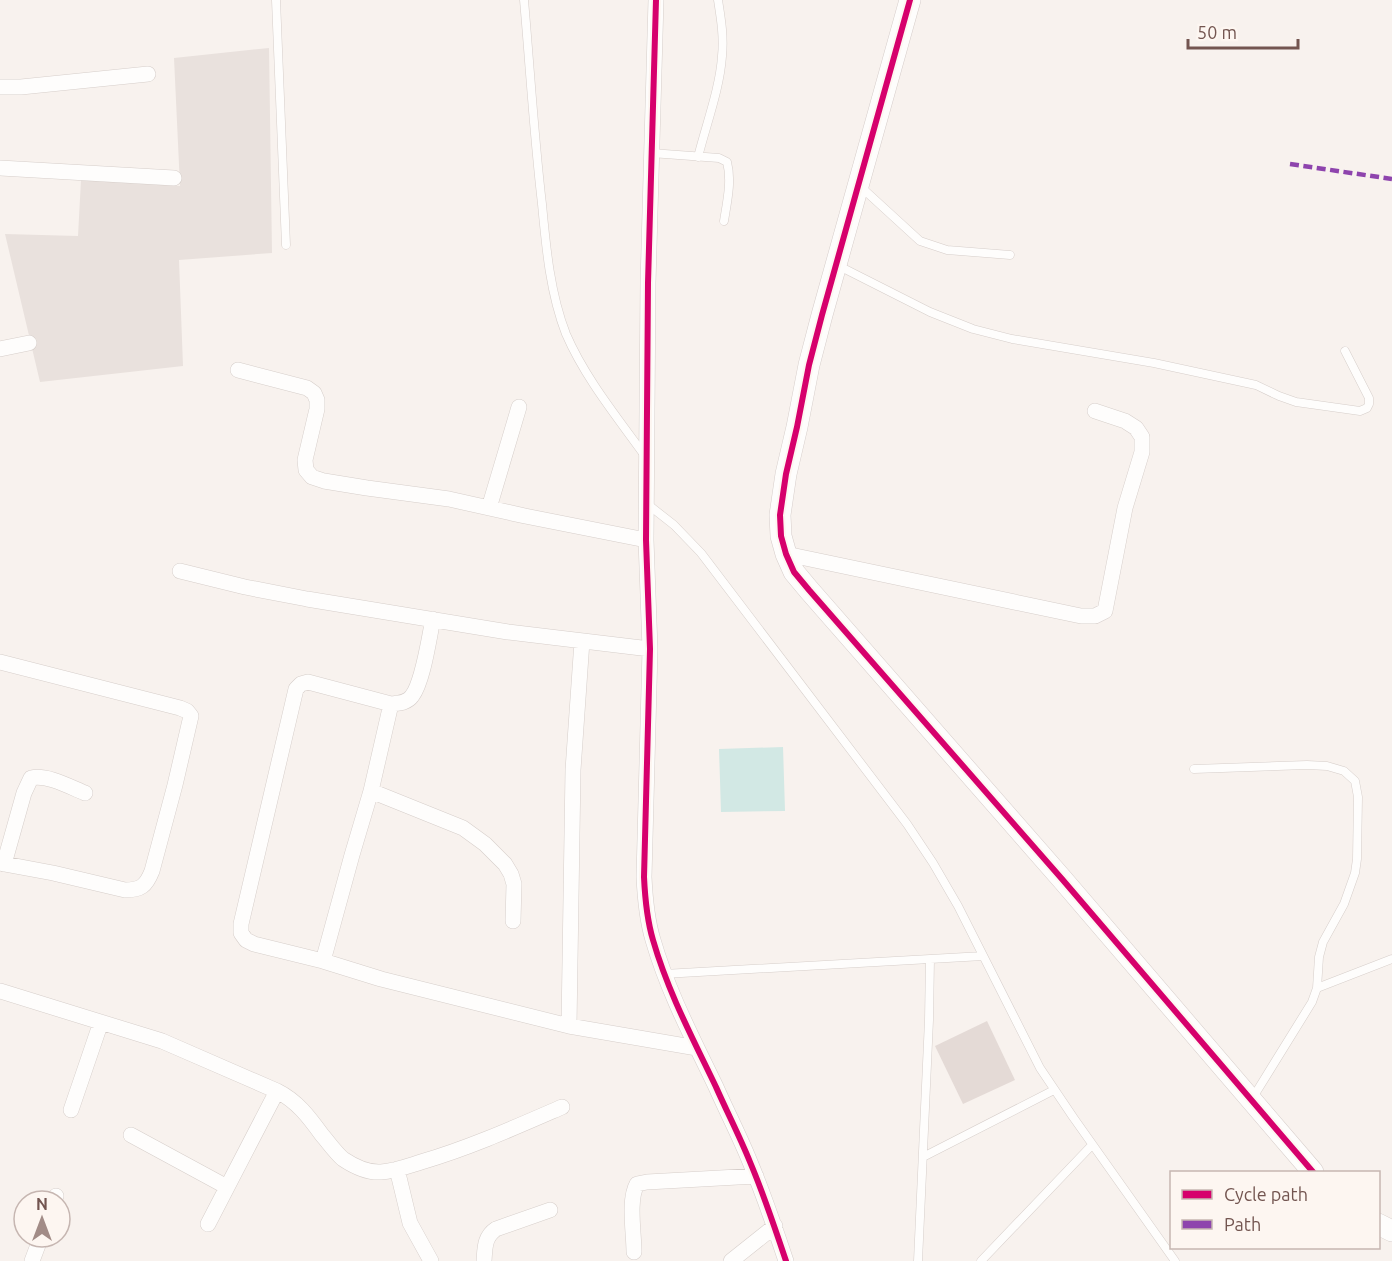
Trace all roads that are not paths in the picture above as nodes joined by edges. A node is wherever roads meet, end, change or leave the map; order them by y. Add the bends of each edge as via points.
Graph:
1 (276, 0) edge
2 (524, 0) edge
3 (656, 0) edge
4 (718, 0) edge
5 (910, 0) edge
6 (148, 74) dead end
7 (0, 87) edge
8 (651, 153) junction
9 (698, 157) junction
10 (0, 168) edge
11 (174, 178) dead end
12 (858, 184) junction
13 (724, 221) dead end
14 (286, 245) dead end
15 (1010, 255) dead end
16 (836, 264) junction
17 (29, 343) dead end
18 (0, 349) edge
19 (1345, 351) dead end
20 (238, 370) dead end
21 (519, 407) dead end
22 (1095, 411) dead end
23 (646, 457) junction
24 (646, 503) junction
25 (489, 508) junction
26 (646, 540) junction
27 (786, 554) junction
28 (180, 571) dead end
29 (433, 619) junction
30 (582, 642) junction
31 (650, 649) junction
32 (0, 662) edge
33 (391, 704) junction
34 (1194, 769) dead end
35 (371, 791) junction
36 (85, 793) dead end
37 (2, 863) edge
38 (513, 921) dead end
39 (983, 956) junction
40 (930, 959) junction
41 (1392, 959) edge
42 (323, 961) junction
43 (664, 974) junction
44 (1317, 988) junction
45 (0, 992) edge
46 (101, 1022) junction
47 (569, 1026) junction
48 (697, 1048) junction
49 (1054, 1089) junction
50 (277, 1091) junction
51 (1251, 1100) junction
52 (562, 1107) dead end
53 (71, 1110) dead end
54 (131, 1135) dead end
55 (1092, 1145) junction
56 (922, 1157) junction
57 (398, 1169) junction
58 (1311, 1171) edge
59 (756, 1176) junction
60 (227, 1187) junction
61 (550, 1210) dead end
62 (208, 1224) dead end
63 (775, 1226) junction
64 (634, 1252) dead end
65 (432, 1261) edge
66 (484, 1261) edge
67 (731, 1261) edge
68 (786, 1261) edge
69 (918, 1261) edge
70 (981, 1261) edge
71 (1175, 1261) edge

1 - 14 lane
2 - 23 lane via 547,259 556,300 577,357
3 - 8 street
4 - 9 lane via 723,43 720,77
5 - 12 street
6 - 7 street
8 - 9 lane
8 - 23 street
9 - 13 lane via 728,162
10 - 11 street
12 - 15 lane via 920,241 947,250
12 - 16 street
16 - 19 lane via 930,312 973,329 1256,385 1296,402 1360,411 1367,408 1369,398
16 - 27 street via 786,474 780,515
17 - 18 street
20 - 25 street via 314,393 317,409 305,460 312,477
21 - 25 street
22 - 27 street via 1136,428 1142,437 1142,452 1121,527 1105,611 1095,616
23 - 24 street
24 - 26 street
24 - 39 lane via 701,553 907,824 933,863
25 - 26 street
26 - 31 street
27 - 51 street via 809,591
28 - 29 street via 297,597
29 - 30 street
29 - 33 street via 418,686 412,698
30 - 31 street
30 - 47 street via 573,770
31 - 43 street via 644,877 652,938
32 - 37 street via 180,708 191,716 176,786 152,871 144,886 125,890
33 - 35 street
33 - 42 street via 308,682 296,689 241,933 254,944
34 - 44 lane via 1327,766 1344,771 1354,781 1358,797 1356,866 1344,904 1323,942
35 - 38 street via 463,828 485,844 511,874
35 - 42 street
36 - 37 street via 47,778 31,778
39 - 40 lane
39 - 49 lane
40 - 43 lane
40 - 56 lane
41 - 44 lane
42 - 47 street
43 - 48 street
44 - 51 lane
45 - 46 street
46 - 50 street via 177,1046
46 - 53 street
47 - 48 street
48 - 59 street
49 - 55 lane
49 - 56 lane
50 - 57 street via 300,1107 332,1148 358,1168 369,1172
50 - 60 street
51 - 58 street
52 - 57 street
54 - 60 street
55 - 70 lane
55 - 71 lane
56 - 69 lane
57 - 65 street via 410,1223
59 - 63 street
59 - 64 street via 637,1184 633,1191
60 - 62 street
61 - 66 street via 491,1232
63 - 67 street
63 - 68 street

